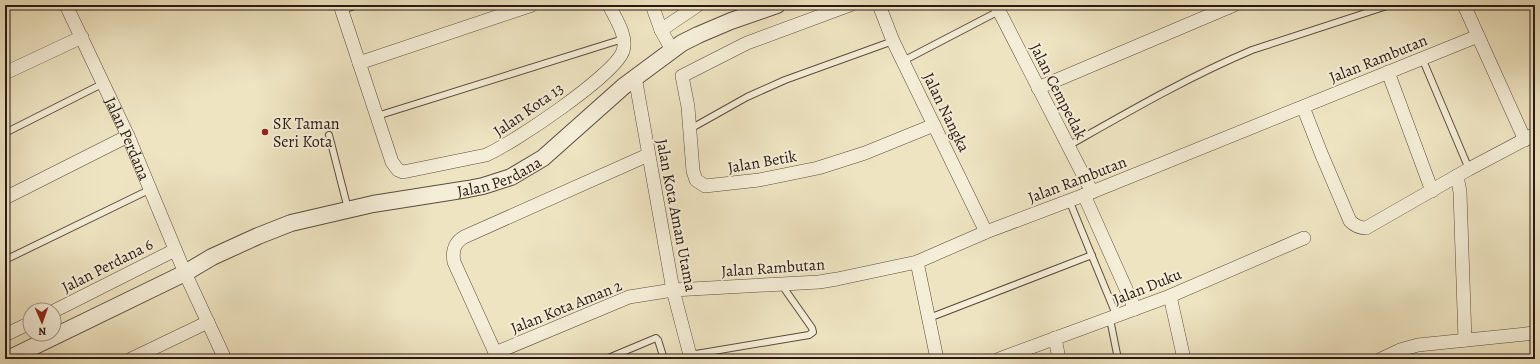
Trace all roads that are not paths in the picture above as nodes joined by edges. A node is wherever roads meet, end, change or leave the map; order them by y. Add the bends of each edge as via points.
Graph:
1 (66, 5) edge
2 (358, 5) edge
3 (532, 5) edge
4 (609, 5) edge
5 (652, 5) edge
6 (698, 5) edge
7 (777, 5) edge
8 (850, 5) edge
9 (878, 5) edge
10 (1234, 5) edge
11 (1390, 5) edge
12 (1464, 5) edge
13 (341, 8) edge
14 (997, 8) edge
15 (1216, 8) edge
16 (661, 30) junction
17 (1478, 36) junction
18 (82, 37) junction
19 (623, 39) junction
20 (893, 41) junction
21 (672, 50) junction
22 (1422, 58) junction
23 (903, 61) junction
24 (359, 63) junction
25 (1388, 72) junction
26 (5, 73) edge
27 (635, 77) junction
28 (104, 83) junction
29 (1038, 88) junction
30 (1303, 106) junction
31 (377, 116) junction
32 (934, 124) junction
33 (689, 129) junction
34 (5, 133) edge
35 (329, 135) dead end
36 (128, 136) junction
37 (1530, 137) edge
38 (1068, 146) junction
39 (648, 155) junction
40 (1469, 169) junction
41 (1458, 185) junction
42 (151, 189) junction
43 (1432, 191) junction
44 (1088, 193) junction
45 (5, 198) edge
46 (1069, 200) junction
47 (348, 209) junction
48 (986, 232) junction
49 (1304, 238) dead end
50 (175, 250) junction
51 (1092, 255) junction
52 (5, 260) edge
53 (917, 262) junction
54 (185, 273) junction
55 (781, 284) junction
56 (673, 290) junction
57 (1170, 296) junction
58 (62, 307) edge
59 (1135, 309) junction
60 (929, 318) junction
61 (1114, 318) junction
62 (208, 322) junction
63 (22, 327) edge
64 (1535, 333) edge
65 (5, 335) edge
66 (1055, 338) junction
67 (1465, 340) junction
68 (497, 356) edge
69 (690, 357) edge
70 (8, 359) edge
71 (131, 359) edge
72 (225, 359) edge
73 (606, 359) edge
74 (664, 359) edge
75 (937, 359) edge
76 (999, 359) edge
77 (1059, 359) edge
78 (1118, 359) edge
79 (1184, 359) edge
80 (1381, 359) edge

1 - 18 street, Jalan Perdana
2 - 13 lane
3 - 24 street
4 - 19 street
5 - 16 street
6 - 16 street
7 - 21 street, Jalan Perdana via 698,35
8 - 33 street, Jalan Betik via 747,43 682,76
9 - 20 street, Jalan Nangka
10 - 15 street
11 - 38 lane via 1252,50 1209,68
12 - 17 street
13 - 24 street
14 - 23 lane
14 - 29 street, Jalan Cempedak
15 - 29 street
16 - 21 street
17 - 22 street, Jalan Rambutan
17 - 37 street
18 - 26 street
18 - 28 street, Jalan Perdana
19 - 31 lane
19 - 31 street, Jalan Kota 13 via 623,51 615,64 595,82 536,126 486,155 408,172 398,170 392,162
20 - 23 street, Jalan Nangka
20 - 33 lane via 785,80
21 - 27 street, Jalan Perdana
22 - 25 street, Jalan Rambutan
22 - 40 lane
23 - 32 street, Jalan Nangka
24 - 31 street
25 - 30 street, Jalan Rambutan
25 - 43 street
27 - 39 street, Jalan Kota Aman Utama
27 - 47 street, Jalan Perdana via 543,158 511,177 468,190
28 - 34 lane
28 - 36 street, Jalan Perdana
29 - 38 street, Jalan Cempedak
30 - 43 street via 1350,221 1356,226 1366,228
30 - 44 street, Jalan Rambutan
32 - 33 street, Jalan Betik via 865,153 818,168 759,180 710,186 700,184 694,175
32 - 48 street, Jalan Nangka
35 - 47 lane
36 - 42 street, Jalan Perdana
36 - 45 street
37 - 40 street
38 - 44 street, Jalan Cempedak
39 - 56 street, Jalan Kota Aman Utama
39 - 68 street via 464,237 455,245 454,262
40 - 41 street
41 - 43 street
41 - 67 street
42 - 50 street, Jalan Perdana
42 - 52 lane
44 - 46 street, Jalan Rambutan
44 - 59 street, Jalan Cempedak
46 - 48 street, Jalan Rambutan
46 - 51 lane
47 - 54 street, Jalan Perdana via 274,228
48 - 53 street, Jalan Rambutan
49 - 57 street, Jalan Duku
50 - 54 street, Jalan Perdana
50 - 58 street, Jalan Perdana 6
51 - 60 lane
51 - 61 lane
53 - 55 street, Jalan Rambutan via 837,279
53 - 60 street
54 - 62 street
54 - 70 street, Jalan Perdana
55 - 56 street, Jalan Rambutan
55 - 69 lane via 813,332 809,335
56 - 68 street, Jalan Kota Aman 2 via 620,300
56 - 69 street, Jalan Kota Aman Utama
57 - 59 street, Jalan Duku
57 - 79 street
59 - 61 street, Jalan Duku
60 - 75 street
61 - 66 street, Jalan Duku
61 - 78 lane
62 - 71 street
62 - 72 street
63 - 65 street
64 - 67 street
66 - 76 street, Jalan Duku
66 - 77 street
67 - 80 street via 1418,345
73 - 74 lane via 652,338 658,340

